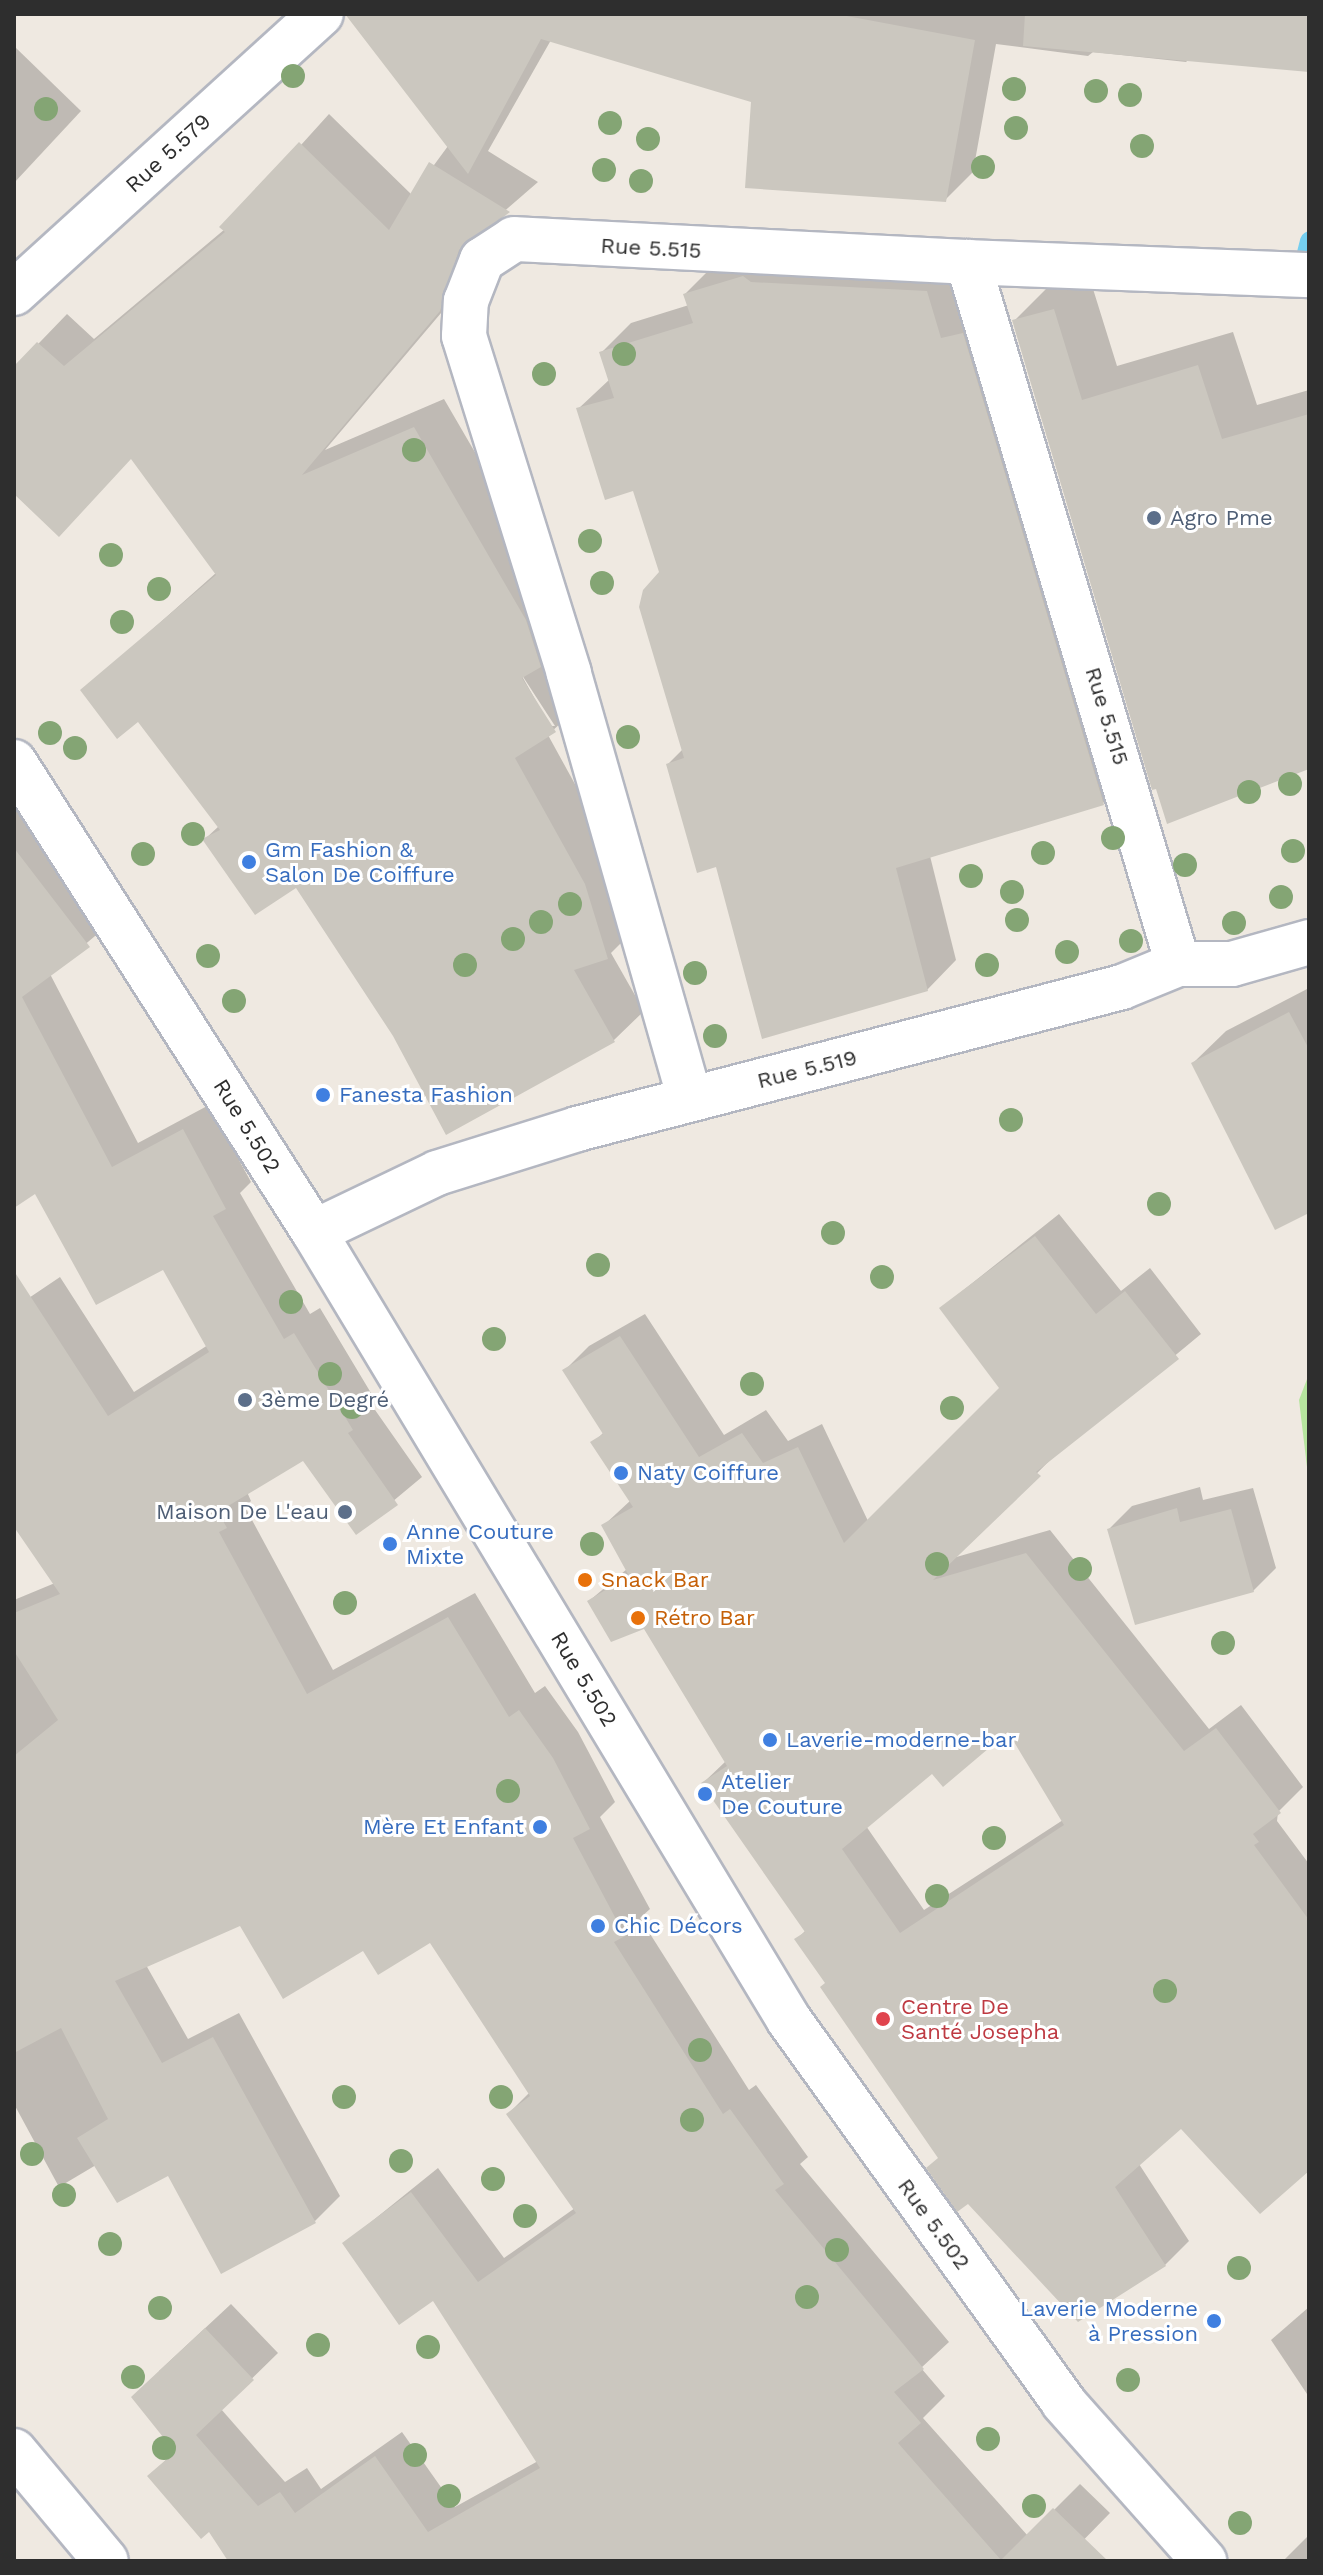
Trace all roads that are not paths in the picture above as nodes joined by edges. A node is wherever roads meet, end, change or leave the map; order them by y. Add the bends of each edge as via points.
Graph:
1 (321, 14) edge
2 (968, 262) junction
3 (1309, 275) edge
4 (14, 293) edge
5 (14, 762) edge
6 (1309, 942) edge
7 (1178, 964) junction
8 (690, 1099) junction
9 (314, 1232) junction
10 (14, 2451) edge
11 (106, 2561) edge
12 (1204, 2561) edge

1 - 4 street, Rue 5.579
2 - 3 street
2 - 7 street, Rue 5.515
2 - 8 street, Rue 5.515 via 514,239 482,260 466,301 464,336 476,382 569,673
5 - 9 street, Rue 5.502
6 - 7 street, Rue 5.519 via 1232,964
7 - 8 street, Rue 5.519 via 1108,991
8 - 9 street, Rue 5.519 via 437,1173
9 - 12 street, Rue 5.502 via 789,2020 1063,2402
10 - 11 street

